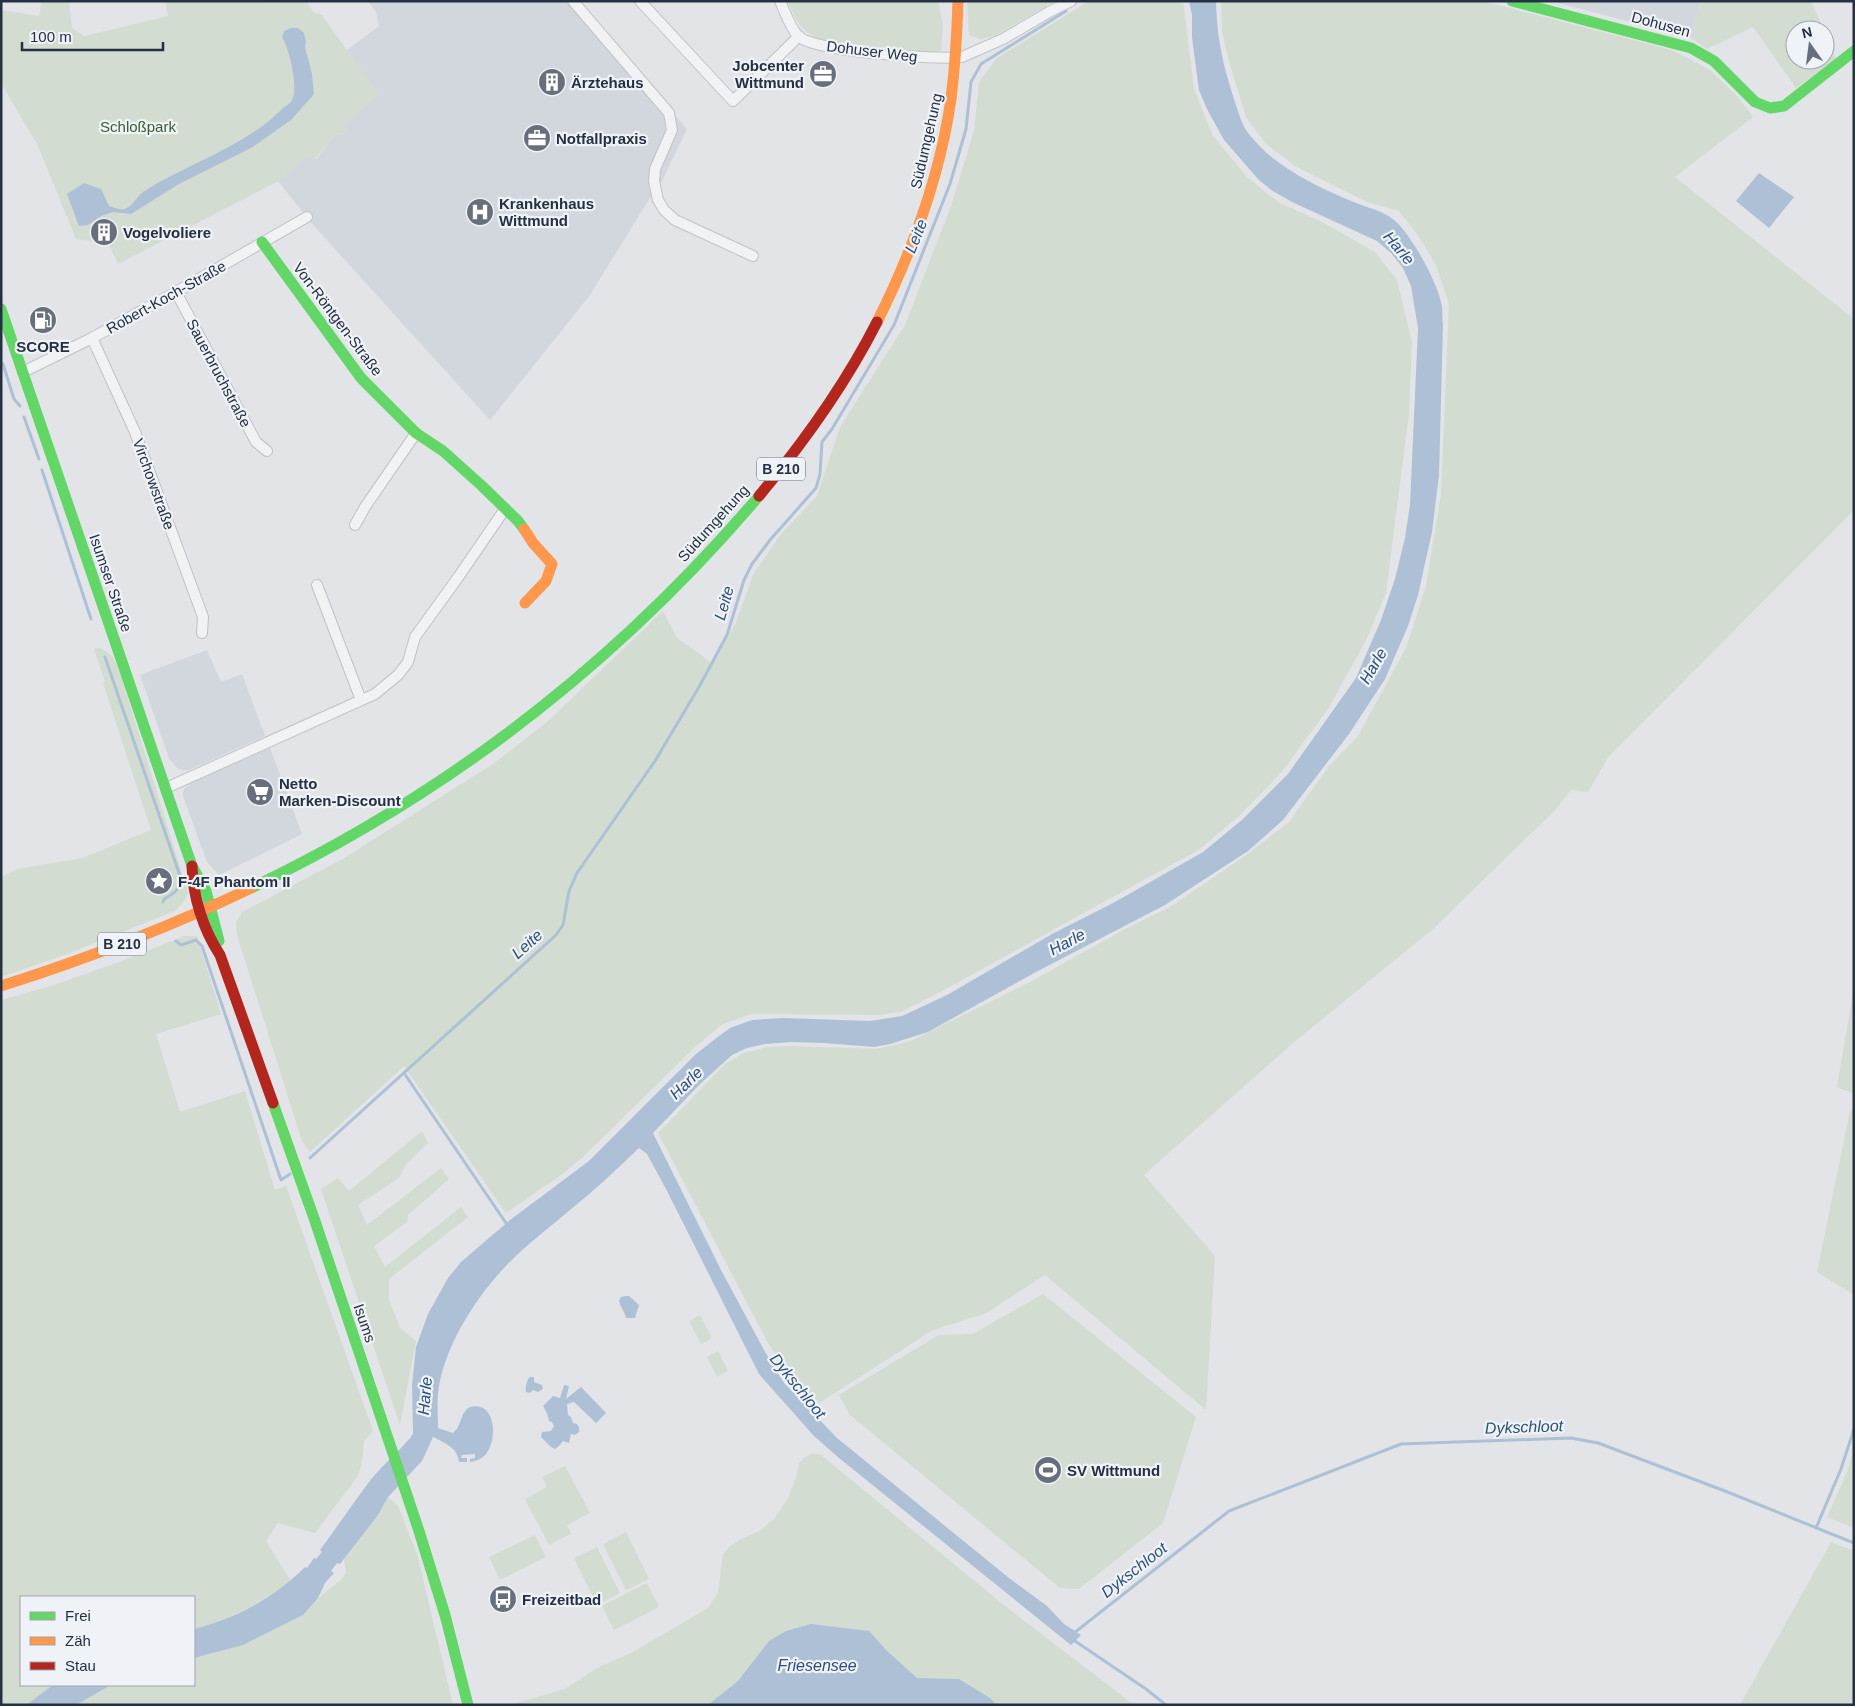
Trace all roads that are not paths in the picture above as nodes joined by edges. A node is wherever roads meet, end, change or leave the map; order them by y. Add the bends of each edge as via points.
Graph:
1 (573, 1) edge
2 (640, 1) edge
3 (780, 1) edge
4 (958, 1) edge
5 (1071, 1) edge
6 (1512, 1) edge
7 (799, 36) junction
8 (1854, 51) edge
9 (956, 58) junction
10 (307, 217) dead end
11 (262, 242) junction
12 (753, 256) dead end
13 (176, 292) junction
14 (1, 309) edge
15 (92, 338) junction
16 (23, 372) junction
17 (416, 433) junction
18 (267, 451) dead end
19 (505, 509) junction
20 (355, 525) dead end
21 (316, 585) dead end
22 (525, 603) dead end
23 (202, 633) dead end
24 (361, 700) junction
25 (166, 788) junction
26 (206, 910) junction
27 (1, 986) edge
28 (468, 1705) edge

1 - 12 street via 669,113 672,130 654,181 664,210 675,220
2 - 7 street via 733,101
3 - 7 street
4 - 9 main road, Südumgehung / B 210
5 - 9 street via 1002,39
6 - 8 main road, Dohusen via 1702,52 1751,99 1767,108 1784,106
7 - 9 street, Dohuser Weg via 823,46
9 - 26 main road, Südumgehung / B 210 via 949,114 931,188 902,270 842,384 786,462 745,511 624,637 475,758 359,832
10 - 11 street, Robert-Koch-Straße
11 - 13 street, Robert-Koch-Straße
11 - 17 main road, Von-Röntgen-Straße via 361,378
13 - 15 street, Robert-Koch-Straße
13 - 18 street, Sauerbruchstraße via 256,442
14 - 16 main road, Isumser Straße
15 - 16 street, Robert-Koch-Straße
15 - 23 street, Virchowstraße via 138,442 203,617
16 - 25 main road, Isumser Straße
17 - 19 main road, Von-Röntgen-Straße via 444,450
17 - 20 street
19 - 22 main road, Von-Röntgen-Straße via 552,564 546,581
19 - 24 street via 415,637 408,662 374,694
21 - 24 street
24 - 25 street
25 - 26 main road, Isumser Straße via 192,866 193,887
26 - 27 main road, B 210 via 144,936
26 - 28 main road, Isums via 208,937 220,955 390,1443 440,1597

